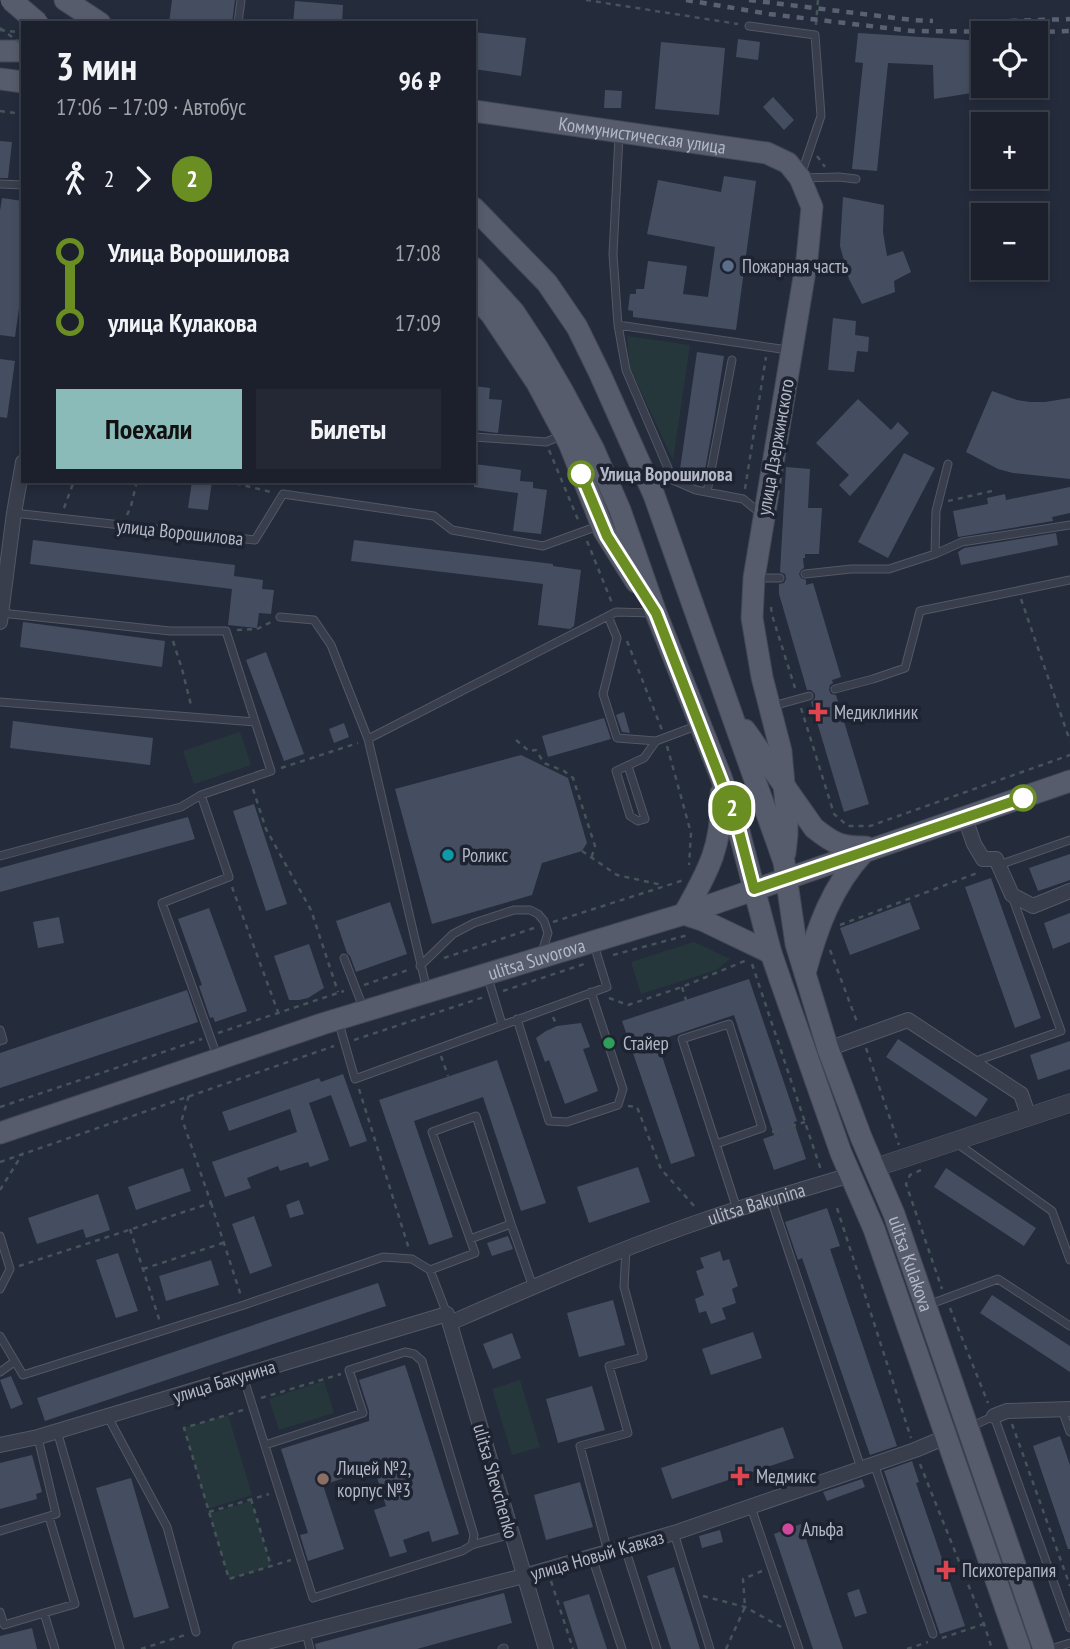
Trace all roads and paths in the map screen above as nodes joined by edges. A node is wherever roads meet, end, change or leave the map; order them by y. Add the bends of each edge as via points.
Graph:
1 (10, 0) edge
2 (65, 0) edge
3 (241, 0) edge
4 (586, 0) edge
5 (818, 0) edge
6 (36, 21) edge
7 (96, 21) edge
8 (238, 21) edge
9 (748, 26) joint
10 (0, 29) edge
11 (21, 33) edge
12 (816, 35) junction
13 (15, 51) edge
14 (0, 79) edge
15 (21, 82) edge
16 (0, 111) edge
17 (476, 111) edge
18 (21, 114) edge
19 (619, 133) junction
20 (800, 178) junction
21 (856, 179) dead end
22 (0, 184) edge
23 (21, 185) edge
24 (476, 210) edge
25 (476, 270) edge
26 (476, 298) edge
27 (618, 325) junction
28 (767, 347) junction
29 (792, 350) junction
30 (732, 360) dead end
31 (476, 437) edge
32 (555, 438) junction
33 (948, 464) dead end
34 (21, 473) edge
35 (73, 483) edge
36 (137, 483) edge
37 (235, 483) edge
38 (992, 491) dead end
39 (707, 492) junction
40 (282, 494) junction
41 (743, 499) junction
42 (938, 503) junction
43 (14, 513) junction
44 (763, 516) junction
45 (60, 518) junction
46 (122, 525) junction
47 (1070, 526) edge
48 (593, 529) junction
49 (5, 544) edge
50 (935, 554) junction
51 (805, 574) dead end
52 (762, 578) junction
53 (779, 578) dead end
54 (1070, 580) edge
55 (1018, 590) junction
56 (656, 613) junction
57 (612, 614) junction
58 (1, 617) edge
59 (280, 617) joint
60 (170, 631) junction
61 (226, 632) junction
62 (626, 637) dead end
63 (835, 689) dead end
64 (809, 696) dead end
65 (798, 698) junction
66 (0, 702) edge
67 (770, 707) junction
68 (729, 708) junction
69 (193, 717) junction
70 (255, 722) junction
71 (700, 724) junction
72 (665, 737) junction
73 (368, 739) junction
74 (516, 740) dead end
75 (656, 741) junction
76 (1070, 741) edge
77 (1070, 755) edge
78 (628, 766) junction
79 (271, 771) junction
80 (720, 776) junction
81 (249, 779) junction
82 (1070, 781) edge
83 (783, 783) junction
84 (201, 795) junction
85 (965, 818) junction
86 (1070, 840) edge
87 (872, 849) junction
88 (582, 851) dead end
89 (0, 856) edge
90 (591, 859) junction
91 (999, 865) junction
92 (689, 867) dead end
93 (785, 870) junction
94 (229, 877) junction
95 (688, 878) dead end
96 (960, 878) dead end
97 (665, 886) junction
98 (754, 889) junction
99 (1070, 891) edge
100 (1012, 895) junction
101 (545, 924) junction
102 (688, 924) junction
103 (839, 925) dead end
104 (595, 951) junction
105 (771, 953) junction
106 (344, 958) dead end
107 (540, 958) junction
108 (421, 966) junction
109 (804, 975) junction
110 (490, 984) junction
111 (682, 987) junction
112 (355, 988) junction
113 (427, 991) junction
114 (591, 992) junction
115 (338, 993) junction
116 (686, 999) dead end
117 (364, 1011) junction
118 (278, 1013) junction
119 (338, 1019) junction
120 (517, 1019) junction
121 (502, 1024) junction
122 (1070, 1027) edge
123 (0, 1030) edge
124 (1060, 1031) junction
125 (210, 1036) junction
126 (0, 1041) edge
127 (345, 1043) junction
128 (438, 1048) junction
129 (828, 1049) junction
130 (218, 1060) junction
131 (972, 1063) junction
132 (448, 1076) dead end
133 (355, 1079) junction
134 (189, 1096) junction
135 (1070, 1103) edge
136 (618, 1105) junction
137 (0, 1107) edge
138 (1030, 1117) junction
139 (805, 1122) junction
140 (762, 1128) junction
141 (0, 1133) edge
142 (955, 1141) junction
143 (716, 1144) junction
144 (23, 1153) junction
145 (0, 1162) edge
146 (874, 1168) junction
147 (822, 1173) dead end
148 (850, 1175) junction
149 (0, 1190) edge
150 (771, 1199) junction
151 (211, 1203) junction
152 (837, 1208) dead end
153 (737, 1210) junction
154 (706, 1220) junction
155 (511, 1224) junction
156 (130, 1229) junction
157 (0, 1236) edge
158 (470, 1239) junction
159 (224, 1243) junction
160 (626, 1249) junction
161 (412, 1259) junction
162 (1070, 1260) edge
163 (10, 1269) junction
164 (143, 1269) junction
165 (430, 1270) junction
166 (533, 1287) junction
167 (0, 1289) edge
168 (244, 1305) junction
169 (925, 1306) junction
170 (448, 1318) junction
171 (1070, 1326) edge
172 (163, 1331) junction
173 (0, 1336) edge
174 (14, 1362) junction
175 (349, 1371) junction
176 (0, 1372) edge
177 (242, 1375) junction
178 (252, 1404) junction
179 (1066, 1409) edge
180 (1000, 1413) junction
181 (107, 1416) junction
182 (967, 1429) junction
183 (57, 1431) junction
184 (1070, 1432) edge
185 (38, 1437) junction
186 (946, 1437) junction
187 (0, 1445) edge
188 (265, 1445) junction
189 (915, 1450) junction
190 (867, 1466) junction
191 (279, 1491) junction
192 (251, 1499) junction
193 (751, 1506) junction
194 (209, 1512) junction
195 (49, 1517) junction
196 (0, 1531) edge
197 (674, 1532) junction
198 (511, 1534) junction
199 (472, 1545) junction
200 (625, 1547) junction
201 (608, 1552) junction
202 (592, 1556) junction
203 (300, 1557) junction
204 (271, 1566) junction
205 (771, 1567) junction
206 (549, 1575) dead end
207 (524, 1577) junction
208 (1070, 1586) edge
209 (693, 1594) junction
210 (745, 1607) junction
211 (0, 1612) edge
212 (44, 1614) junction
213 (984, 1624) junction
214 (1070, 1628) edge
215 (196, 1632) joint
216 (306, 1632) junction
217 (794, 1634) junction
218 (933, 1634) dead end
219 (1070, 1643) edge
220 (55, 1649) edge
221 (120, 1649) edge
222 (141, 1649) edge
223 (240, 1649) edge
224 (310, 1649) edge
225 (546, 1649) edge
226 (573, 1649) edge
227 (622, 1649) edge
228 (657, 1649) edge
229 (710, 1649) edge
230 (726, 1649) edge
231 (799, 1649) edge
232 (907, 1649) edge
233 (992, 1649) edge
234 (1020, 1649) edge
235 (1044, 1649) edge
236 (1051, 1649) edge

1 - 6 main road, bridge
2 - 7 main road
3 - 8 lane
4 - 9 path
5 - 12 path
9 - 12 lane
10 - 11 path
10 - 13 path, bridge
12 - 20 lane via 821,116
14 - 15 main road
16 - 18 path
17 - 19 main road, Коммунистическая улица
19 - 20 main road, Коммунистическая улица via 767,153 788,163
19 - 27 lane via 613,254
20 - 21 lane
20 - 29 main road, улица Дзержинского via 812,207
22 - 23 lane
24 - 68 main road via 547,283 577,327 654,495
25 - 56 main road via 514,312 537,347 594,450
26 - 32 main road via 537,383
27 - 28 lane
27 - 39 lane via 626,370 673,480
28 - 29 lane
28 - 41 path
29 - 44 main road, улица Дзержинского
30 - 39 lane
31 - 32 lane
32 - 48 main road
32 - 48 path
33 - 42 lane
34 - 43 street
35 - 45 path
36 - 46 path
37 - 40 path
38 - 42 path
39 - 41 lane
40 - 46 lane, улица Ворошилова via 255,540
40 - 48 lane via 434,516 453,530 543,546
41 - 44 lane
42 - 50 lane
43 - 45 lane, улица Ворошилова
43 - 49 street
44 - 52 main road, улица Дзержинского
45 - 46 lane, улица Ворошилова
47 - 50 lane via 962,542
48 - 56 main road via 607,536
48 - 57 path
49 - 58 street
50 - 51 lane via 889,569
52 - 53 lane
52 - 65 path
52 - 67 main road, улица Дзержинского via 752,618
54 - 55 lane
55 - 63 lane via 920,611 905,668
55 - 76 path
56 - 57 lane
56 - 71 main road, ulitsa Kulakova
57 - 73 lane
57 - 75 lane via 617,638 603,694 617,738
58 - 60 lane
59 - 61 path via 257,629
59 - 73 lane via 314,620 331,645
60 - 61 lane
60 - 69 path
61 - 70 lane
62 - 72 path
64 - 65 lane
65 - 67 lane
65 - 77 path via 834,814 848,826 870,826
66 - 69 lane
67 - 83 main road, улица Дзержинского
68 - 83 main road
68 - 93 main road
69 - 70 lane
70 - 79 lane
71 - 72 lane
71 - 80 main road, ulitsa Kulakova
72 - 75 lane
72 - 92 path via 691,834
73 - 79 path
73 - 108 lane
74 - 90 path via 529,751 536,750 544,763 573,778 595,846
75 - 78 lane via 644,758
78 - 78 lane via 616,771 631,816 638,821 645,819
79 - 81 lane
80 - 98 main road, ulitsa Kulakova
80 - 102 main road via 722,813 717,847
81 - 84 lane
81 - 115 path via 266,829 311,909
82 - 85 main road, ulitsa Suvorova
83 - 87 main road via 814,828 829,840
83 - 93 main road, улица Дзержинского
84 - 89 lane via 181,807
84 - 94 lane
85 - 87 main road, ulitsa Suvorova
85 - 91 street via 983,859 996,859
86 - 91 lane
87 - 93 main road, ulitsa Suvorova
87 - 109 main road via 839,884 814,937
88 - 90 path
90 - 97 path via 617,875
91 - 100 street
93 - 98 main road, ulitsa Suvorova
93 - 109 main road, ulitsa Kulakova
94 - 118 path
94 - 125 lane via 162,903
95 - 97 path
96 - 103 path
97 - 101 path
98 - 102 main road, ulitsa Suvorova
98 - 105 main road, ulitsa Kulakova
99 - 100 street via 1033,906
100 - 124 lane
101 - 107 lane via 548,933
101 - 108 path
101 - 108 lane via 530,910 514,910 474,923 453,934
102 - 104 main road, ulitsa Suvorova
102 - 104 path
102 - 105 main road via 702,920
104 - 107 main road, ulitsa Suvorova
104 - 110 path
104 - 114 lane via 607,987
105 - 148 main road, ulitsa Kulakova
106 - 112 lane
107 - 110 main road, ulitsa Suvorova
108 - 112 path
108 - 113 lane
109 - 129 main road, ulitsa Kulakova
110 - 113 main road, ulitsa Suvorova
110 - 121 lane
110 - 127 path
111 - 114 path via 628,1005
111 - 116 path
111 - 139 path via 750,959
112 - 115 path
112 - 117 lane
113 - 117 main road, ulitsa Suvorova
114 - 120 lane
114 - 136 lane via 623,1089
115 - 118 path
117 - 119 main road, ulitsa Suvorova
118 - 125 path
119 - 127 lane
119 - 130 main road, ulitsa Suvorova
120 - 121 lane
120 - 136 lane via 549,1121 567,1122
121 - 128 lane
122 - 124 lane
123 - 126 lane
124 - 131 lane
125 - 130 lane
125 - 137 path
127 - 133 lane
127 - 134 path
128 - 132 path
128 - 133 lane
129 - 131 street via 908,1020
129 - 146 main road, ulitsa Kulakova
130 - 141 main road, ulitsa Suvorova
131 - 138 street via 1021,1094
133 - 161 path
134 - 144 path
134 - 151 path via 182,1119
135 - 138 street, ulitsa Bakunina
136 - 154 path via 637,1107 661,1169
138 - 142 street, ulitsa Bakunina
139 - 140 path via 764,1135
139 - 147 path
140 - 143 lane
140 - 143 lane via 729,1024 682,1040
142 - 146 street, ulitsa Bakunina
142 - 162 lane via 1052,1211
143 - 153 lane
144 - 145 path
144 - 149 path
146 - 148 main road, ulitsa Bakunina
146 - 169 main road, ulitsa Kulakova
148 - 150 street, ulitsa Bakunina
148 - 186 main road, ulitsa Kulakova via 874,1229
150 - 153 street, ulitsa Bakunina
150 - 190 lane
151 - 156 path
151 - 159 path
152 - 189 path
153 - 154 street, ulitsa Bakunina
154 - 160 street, ulitsa Bakunina
155 - 158 lane
155 - 158 lane via 476,1116 432,1132
155 - 166 lane
156 - 163 path
156 - 164 path
157 - 163 lane
158 - 165 lane via 475,1253
159 - 164 path
159 - 168 path
160 - 166 street, ulitsa Bakunina
160 - 201 lane via 624,1287 643,1357 609,1366 628,1433 580,1446
161 - 165 lane
161 - 168 lane via 383,1257
163 - 167 lane
164 - 172 path
165 - 170 lane
166 - 170 street, ulitsa Bakunina
168 - 172 lane
169 - 171 lane via 998,1279
169 - 182 main road, ulitsa Kulakova
170 - 177 street, улица Бакунина
170 - 198 street, ulitsa Shevchenko
172 - 174 lane via 23,1376
173 - 174 lane
174 - 176 lane
175 - 178 path
175 - 188 lane via 363,1413
175 - 199 lane via 405,1352 422,1360 474,1535
177 - 178 lane
177 - 181 street, улица Бакунина
178 - 188 lane
178 - 194 path via 184,1428
179 - 180 street
179 - 184 lane
180 - 182 lane
180 - 208 path
180 - 214 lane
181 - 183 street, улица Бакунина
181 - 215 lane via 167,1527
182 - 186 main road
182 - 235 main road, ulitsa Kulakova
183 - 185 street, улица Бакунина
183 - 221 lane
185 - 187 street, улица Бакунина
185 - 195 lane via 56,1514
186 - 189 street, улица Новый Кавказ
186 - 234 main road, ulitsa Kulakova
188 - 191 lane
189 - 190 street, улица Новый Кавказ
189 - 213 path
190 - 193 street, улица Новый Кавказ
190 - 218 lane
191 - 192 path
191 - 203 lane
192 - 194 path
192 - 204 path
193 - 197 street, улица Новый Кавказ
193 - 205 lane
194 - 204 path via 229,1579
195 - 196 lane
195 - 212 lane via 75,1604
197 - 200 street, улица Новый Кавказ
197 - 209 lane
198 - 199 lane
198 - 207 street, ulitsa Shevchenko
199 - 203 lane via 313,1598
200 - 201 street, улица Новый Кавказ
200 - 228 lane
201 - 202 street, улица Новый Кавказ
202 - 207 street, улица Новый Кавказ
202 - 227 lane
203 - 204 path
205 - 210 path via 743,1579
205 - 217 lane
206 - 226 path
207 - 216 street, улица Новый Кавказ
207 - 225 street, ulitsa Shevchenko
209 - 210 path
209 - 229 lane
210 - 217 path
210 - 230 path
211 - 212 lane via 4,1625
212 - 220 lane
213 - 232 path
213 - 233 path
215 - 222 path
216 - 223 street, улица Новый Кавказ
216 - 224 lane
217 - 231 lane
219 - 236 lane

